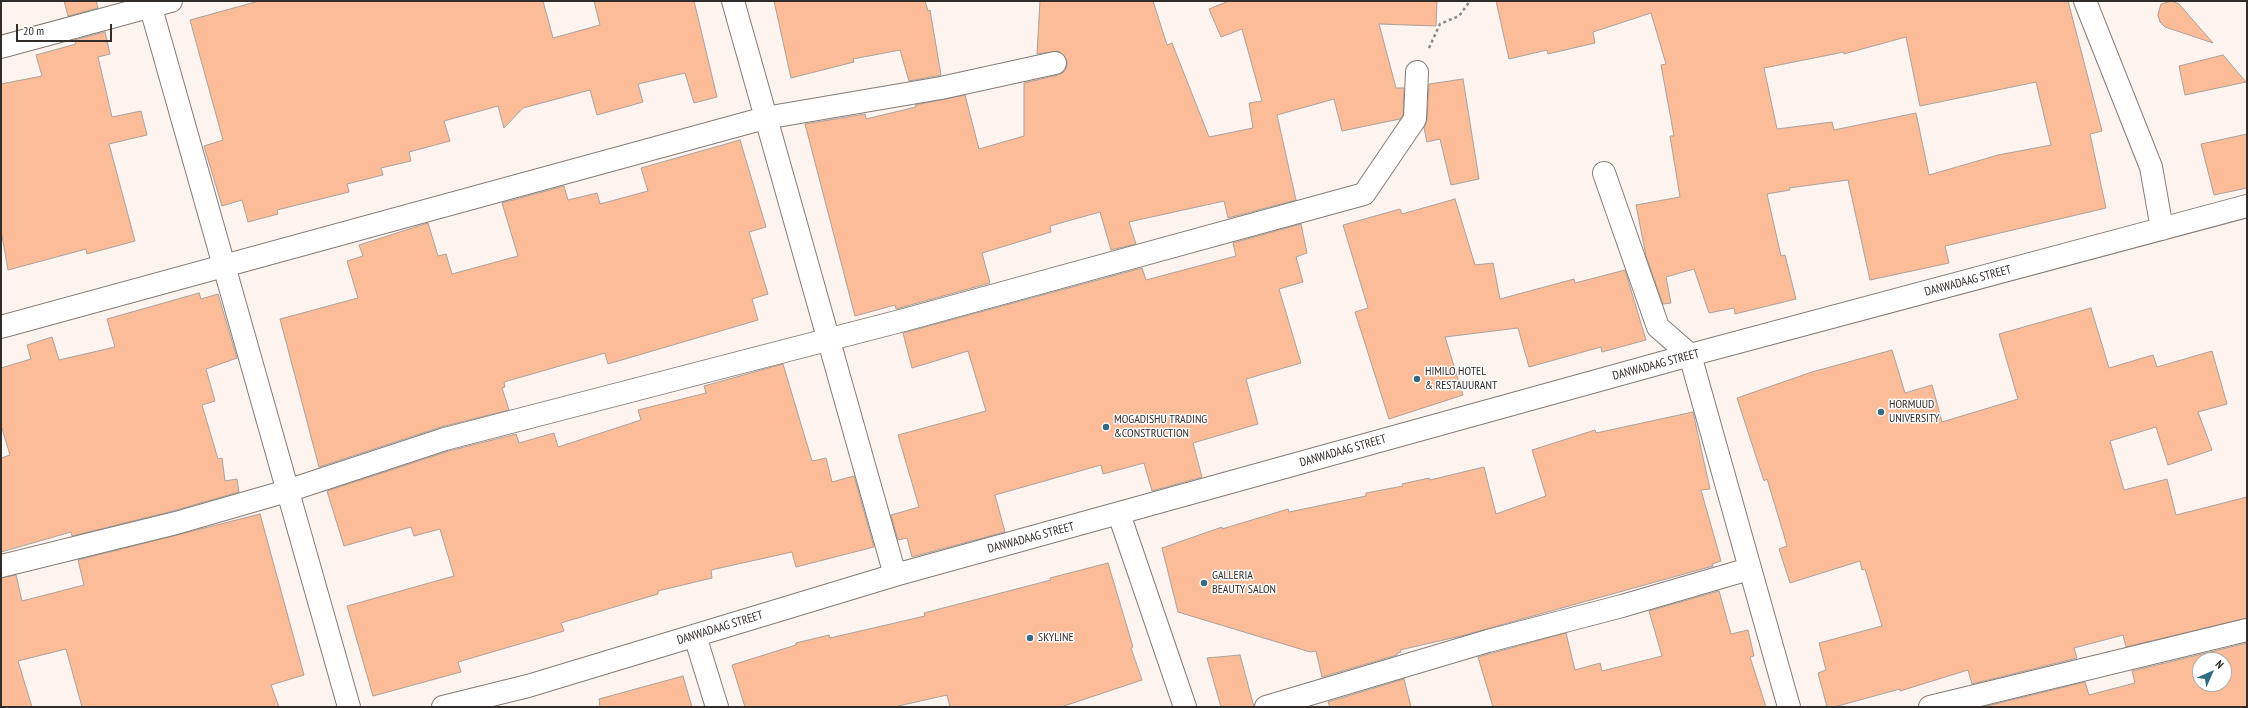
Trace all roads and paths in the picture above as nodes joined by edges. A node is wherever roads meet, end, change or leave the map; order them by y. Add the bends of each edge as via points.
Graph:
1 (733, 1) edge
2 (1470, 1) edge
3 (2085, 1) edge
4 (157, 3) edge
5 (1, 47) edge
6 (1055, 62) dead end
7 (1417, 72) joint
8 (765, 118) junction
9 (1604, 173) dead end
10 (2247, 206) edge
11 (2162, 229) junction
12 (224, 266) junction
13 (1, 327) edge
14 (829, 338) junction
15 (1690, 355) junction
16 (287, 491) junction
17 (1119, 514) junction
18 (1, 566) edge
19 (1749, 569) junction
20 (895, 575) junction
21 (2247, 630) edge
22 (695, 636) junction
23 (1181, 706) edge
24 (349, 707) edge
25 (442, 707) edge
26 (717, 707) edge
27 (1266, 707) edge
28 (1788, 707) edge
29 (1930, 707) edge

1 - 8 street
2 - 7 path via 1459,16 1440,24
3 - 11 street via 2151,167
4 - 5 street
4 - 12 street
6 - 8 street via 941,88
7 - 14 street via 1415,120 1364,194
8 - 12 street
8 - 14 street
9 - 15 street via 1658,327
10 - 11 street, DANWADAAG STREET
11 - 15 street, DANWADAAG STREET
12 - 13 street
12 - 16 street
14 - 16 street via 445,439
14 - 20 street
15 - 17 street, DANWADAAG STREET
15 - 19 street
16 - 18 street via 176,523
16 - 24 street
17 - 20 street, DANWADAAG STREET
17 - 23 street
19 - 27 street via 1488,641
19 - 28 street
20 - 22 street, DANWADAAG STREET
21 - 29 street
22 - 25 street, DANWADAAG STREET via 528,686
22 - 26 street

